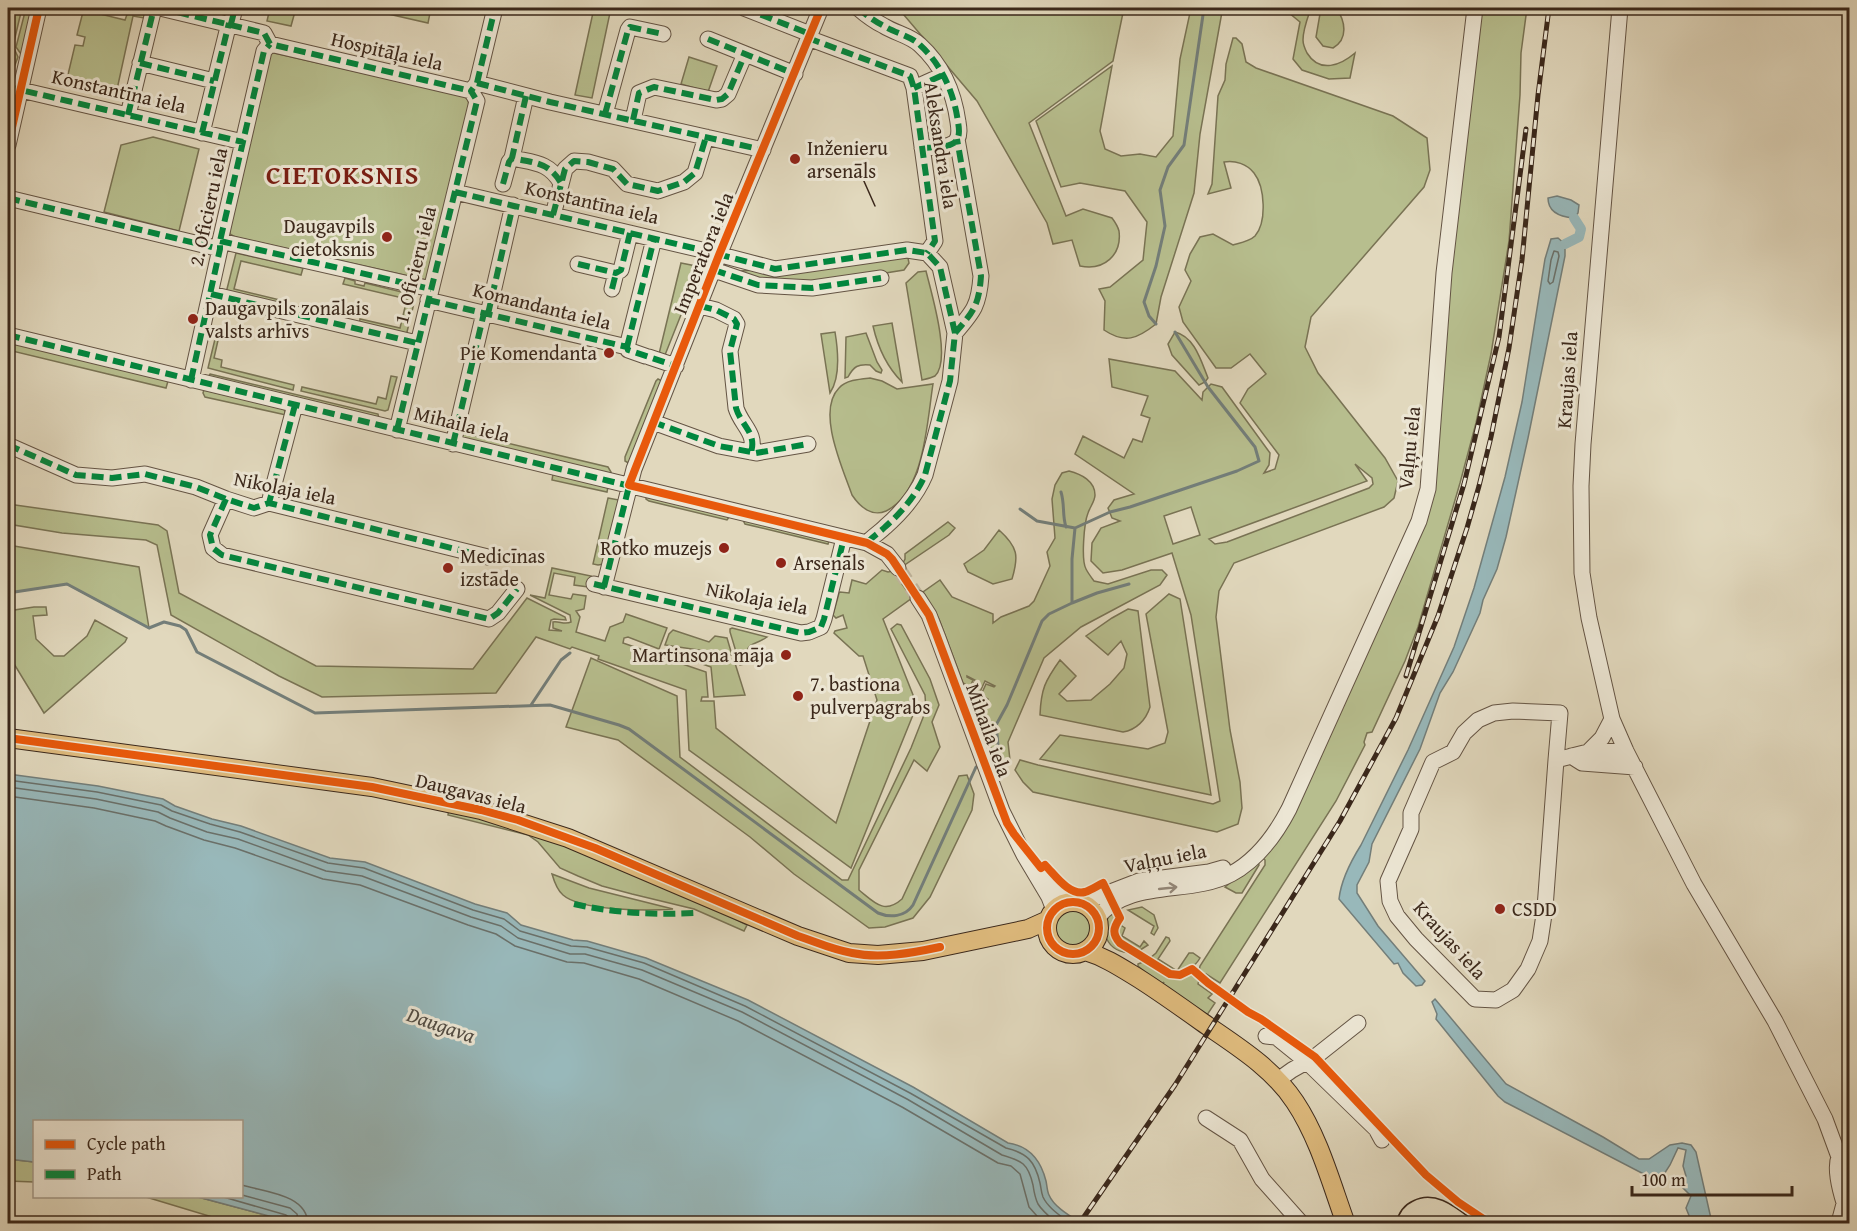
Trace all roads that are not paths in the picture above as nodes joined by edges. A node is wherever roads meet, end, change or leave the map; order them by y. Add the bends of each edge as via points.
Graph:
1 (39, 8) edge
2 (154, 8) edge
3 (160, 8) edge
4 (235, 8) edge
5 (495, 8) edge
6 (744, 8) edge
7 (821, 8) edge
8 (858, 8) edge
9 (1475, 8) edge
10 (1620, 8) edge
11 (1629, 8) edge
12 (230, 24) junction
13 (663, 34) dead end
14 (809, 36) junction
15 (708, 39) dead end
16 (270, 44) junction
17 (745, 54) junction
18 (1615, 56) junction
19 (140, 63) junction
20 (795, 74) junction
21 (943, 75) junction
22 (214, 81) junction
23 (474, 87) junction
24 (14, 88) edge
25 (914, 88) junction
26 (526, 96) junction
27 (605, 114) junction
28 (128, 115) junction
29 (633, 120) junction
30 (202, 132) junction
31 (706, 137) junction
32 (957, 139) junction
33 (243, 142) junction
34 (8, 145) edge
35 (922, 148) junction
36 (763, 150) junction
37 (512, 158) junction
38 (561, 183) junction
39 (503, 184) dead end
40 (455, 192) junction
41 (8, 198) edge
42 (513, 205) junction
43 (554, 215) junction
44 (630, 233) junction
45 (654, 238) junction
46 (220, 245) junction
47 (927, 253) junction
48 (719, 255) junction
49 (578, 264) dead end
50 (714, 270) junction
51 (616, 273) junction
52 (881, 278) dead end
53 (612, 289) dead end
54 (211, 294) junction
55 (430, 294) junction
56 (700, 306) junction
57 (486, 314) junction
58 (955, 333) junction
59 (8, 335) edge
60 (417, 343) junction
61 (627, 347) junction
62 (676, 366) junction
63 (191, 380) junction
64 (294, 405) junction
65 (653, 422) junction
66 (397, 429) junction
67 (453, 444) junction
68 (808, 444) dead end
69 (8, 445) edge
70 (751, 452) junction
71 (629, 485) junction
72 (226, 499) junction
73 (269, 503) junction
74 (844, 538) junction
75 (867, 543) junction
76 (488, 557) dead end
77 (898, 568) tunnel mouth
78 (599, 585) joint
79 (517, 589) dead end
80 (918, 598) tunnel mouth
81 (1612, 719) junction
82 (8, 738) edge
83 (1626, 751) junction
84 (1588, 752) junction
85 (1564, 758) junction
86 (1635, 767) junction
87 (1256, 854) junction
88 (1063, 909) junction
89 (1098, 926) junction
90 (1050, 939) junction
91 (940, 947) junction
92 (1085, 951) junction
93 (1155, 988) junction
94 (1358, 1023) dead end
95 (1266, 1036) dead end
96 (1307, 1062) junction
97 (1278, 1080) junction
98 (1206, 1118) dead end
99 (1382, 1140) dead end
100 (1839, 1156) junction
101 (1850, 1170) edge
102 (1844, 1204) junction
103 (1850, 1220) edge
104 (1346, 1223) edge
105 (1302, 1224) edge
106 (1837, 1224) edge

1 - 24 street
2 - 19 street
3 - 12 street, Hospitāļa iela
4 - 12 street
5 - 23 street, 1. Oficieru iela
6 - 14 street, Aleksandra iela
7 - 14 street, Imperatora iela
8 - 21 street via 920,44
9 - 87 street, Vaļņu iela via 1444,273 1425,505 1289,809 1274,836
10 - 18 street, Kraujas iela
11 - 18 street
12 - 16 street, Hospitāļa iela via 264,33
12 - 22 street
13 - 27 street via 630,27
14 - 20 street, Imperatora iela
14 - 25 street, Aleksandra iela via 910,76
15 - 17 street
16 - 23 street, Hospitāļa iela
16 - 33 street, 2. Oficieru iela via 264,51
17 - 20 street
17 - 29 street via 726,97 716,100 654,87 639,93
18 - 81 street, Kraujas iela via 1586,401 1581,528 1588,618
19 - 22 street
19 - 28 street
20 - 36 street, Imperatora iela
21 - 25 street
21 - 32 street via 956,103
22 - 30 street
23 - 26 street, Hospitāļa iela
23 - 40 street, 1. Oficieru iela via 477,101
24 - 28 street, Konstantīna iela
24 - 34 street
25 - 35 street, Aleksandra iela
26 - 27 street, Hospitāļa iela
26 - 37 street
27 - 29 street, Hospitāļa iela
28 - 30 street, Konstantīna iela
29 - 31 street, Hospitāļa iela
30 - 33 street, Konstantīna iela
31 - 36 street, Hospitāļa iela
31 - 38 street via 695,173 671,187 658,191 627,184 613,169 580,160 565,169
32 - 35 street via 946,146
32 - 58 street via 981,276 980,298
33 - 46 street, 2. Oficieru iela
35 - 47 street, Aleksandra iela via 935,241
36 - 48 street, Imperatora iela
37 - 38 street via 548,167
37 - 39 street
38 - 43 street
40 - 42 street, Konstantīna iela
40 - 55 street, 1. Oficieru iela
41 - 46 street, Komandanta iela
42 - 43 street, Konstantīna iela
42 - 57 street
43 - 44 street, Konstantīna iela
44 - 45 street, Konstantīna iela
44 - 51 street via 621,270
45 - 48 street, Konstantīna iela
45 - 61 street
46 - 54 street, 2. Oficieru iela
46 - 55 street, Komandanta iela
47 - 48 street, Imperatora iela via 907,250 775,269
47 - 58 street via 940,267
48 - 50 street, Imperatora iela
49 - 51 street
50 - 52 street via 758,285 812,288
50 - 56 street, Imperatora iela
51 - 53 street
54 - 60 street
54 - 63 street, 2. Oficieru iela
55 - 57 street, Komandanta iela
55 - 60 street, 1. Oficieru iela
56 - 62 street, Imperatora iela
56 - 70 street via 716,310 737,324 730,351 736,408 752,436
57 - 61 street, Komandanta iela
57 - 67 street
58 - 75 street via 950,381 926,475 892,521
59 - 63 street, Mihaila iela
60 - 66 street, 1. Oficieru iela
61 - 62 street, Komandanta iela
62 - 65 street, Imperatora iela
63 - 64 street, Mihaila iela
64 - 66 street, Mihaila iela
64 - 73 street
65 - 70 street via 718,446
65 - 71 street, Imperatora iela
66 - 67 street, Mihaila iela
67 - 71 street, Mihaila iela
68 - 70 street
69 - 72 street, Nikolaja iela via 76,475 112,478 145,474
71 - 74 street, Mihaila iela
71 - 78 street, Imperatora iela
72 - 73 street, Nikolaja iela via 254,508
72 - 79 street via 210,535 213,549 222,555 489,619
73 - 76 street, Nikolaja iela
74 - 75 street, Mihaila iela
74 - 78 street, Nikolaja iela via 821,627 809,632
75 - 77 street, Mihaila iela via 887,554
80 - 88 street, Mihaila iela via 929,615 995,794 1014,834
81 - 83 street, Kraujas iela
81 - 84 street via 1602,738
82 - 91 main road, Daugavas iela via 305,777 439,800 568,838 835,950 878,955
83 - 84 street
83 - 86 street, Kraujas iela
84 - 85 street
85 - 85 street, Kraujas iela via 1540,941 1528,969 1513,990 1496,1000 1475,999 1416,939 1390,901 1388,881 1411,829 1411,813 1433,762 1453,752 1464,733 1478,720 1494,713 1560,713
85 - 86 street
86 - 100 street, Kraujas iela via 1694,884 1775,1021 1825,1119
87 - 88 street, Vaļņu iela via 1218,870 1138,880
89 -> 87 street, Vaļņu iela via 1111,905 1134,894 1200,884 1230,874
88 - 89 main road via 1090,908
88 - 90 main road via 1047,930
88 - 91 main road, Daugavas iela via 1028,929
89 - 92 main road via 1094,943
89 - 93 main road via 1109,948
90 - 91 main road, Daugavas iela
90 - 92 main road via 1066,953
92 - 93 main road
93 - 97 main road
94 - 96 street
95 - 96 street via 1276,1037
96 - 97 street
96 - 99 street via 1376,1129
97 - 104 main road via 1308,1123
98 - 105 street via 1240,1140 1262,1179
100 - 101 street, Kraujas iela
100 - 102 street, Kraujas iela via 1836,1164
102 - 103 street, Kraujas iela
102 - 106 street

